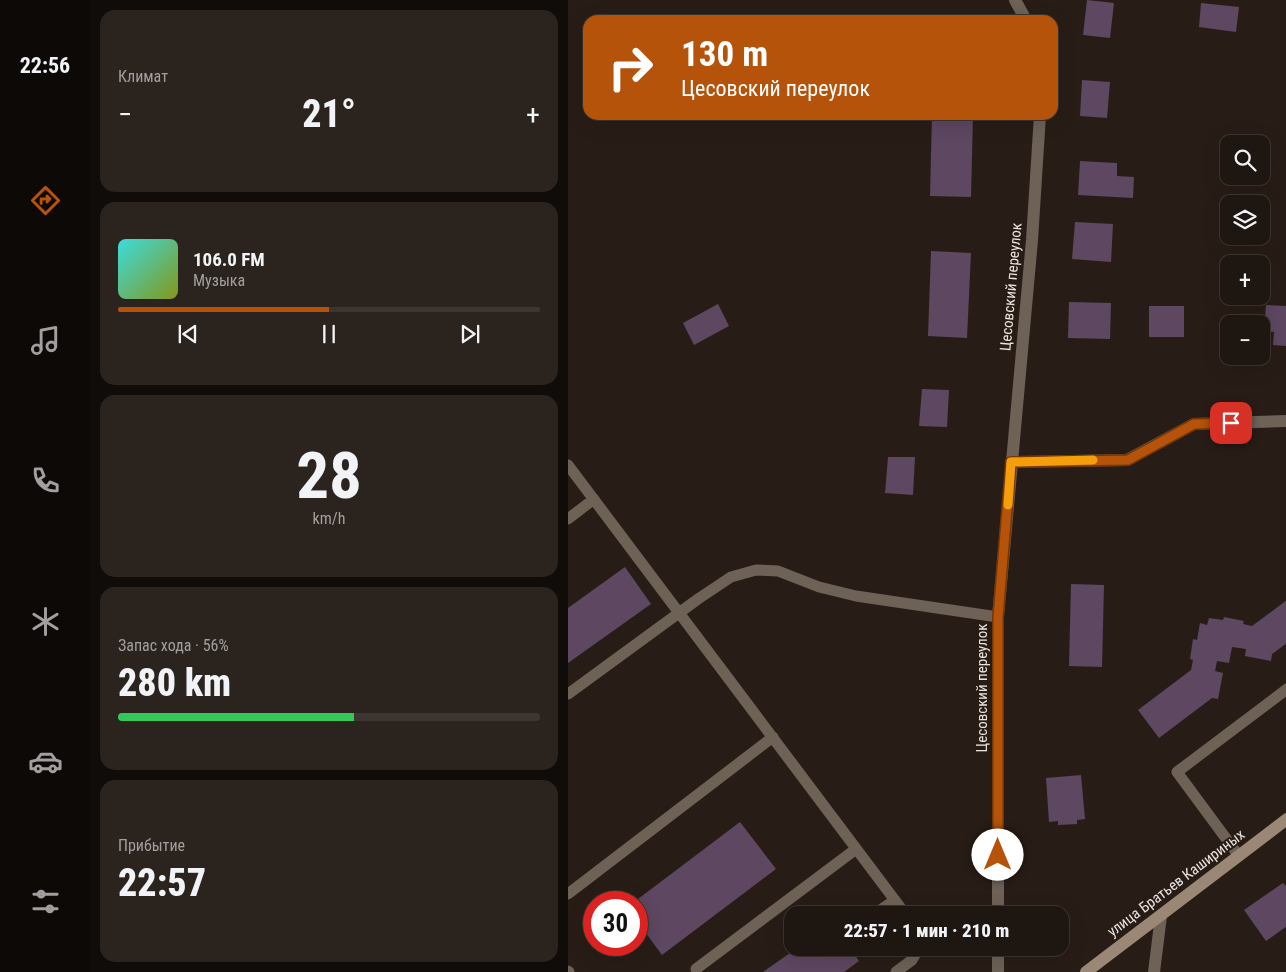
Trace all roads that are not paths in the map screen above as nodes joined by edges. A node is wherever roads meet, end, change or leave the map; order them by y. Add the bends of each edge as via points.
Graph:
1 (1015, 0) edge
2 (1023, 15) edge
3 (1040, 120) edge
4 (1286, 421) edge
5 (1011, 462) junction
6 (568, 465) edge
7 (594, 500) junction
8 (568, 519) edge
9 (679, 612) junction
10 (998, 617) junction
11 (1286, 689) edge
12 (568, 694) edge
13 (772, 737) junction
14 (1286, 820) edge
15 (856, 849) junction
16 (1239, 856) junction
17 (568, 894) edge
18 (895, 900) junction
19 (886, 906) edge
20 (899, 906) edge
21 (998, 906) edge
22 (1160, 916) junction
23 (915, 956) edge
24 (998, 956) edge
25 (696, 969) dead end
26 (896, 972) edge
27 (998, 972) edge
28 (1086, 972) edge
29 (1154, 972) edge

1 - 2 street
3 - 5 street, Цесовский переулок
4 - 5 street via 1194,424 1128,460
5 - 10 street, Цесовский переулок
6 - 7 lane
7 - 8 lane
7 - 9 lane
9 - 10 lane via 731,577 756,570 778,571 856,596
9 - 12 lane
9 - 13 lane
10 - 21 street, Цесовский переулок
11 - 16 lane via 1176,772
13 - 15 lane
13 - 17 lane
14 - 16 main road, улица Братьев Кашириных
15 - 18 lane
15 - 25 lane
16 - 22 main road, улица Братьев Кашириных
18 - 19 lane
18 - 20 lane
22 - 28 main road, улица Братьев Кашириных
22 - 29 street
23 - 26 lane
24 - 27 street

